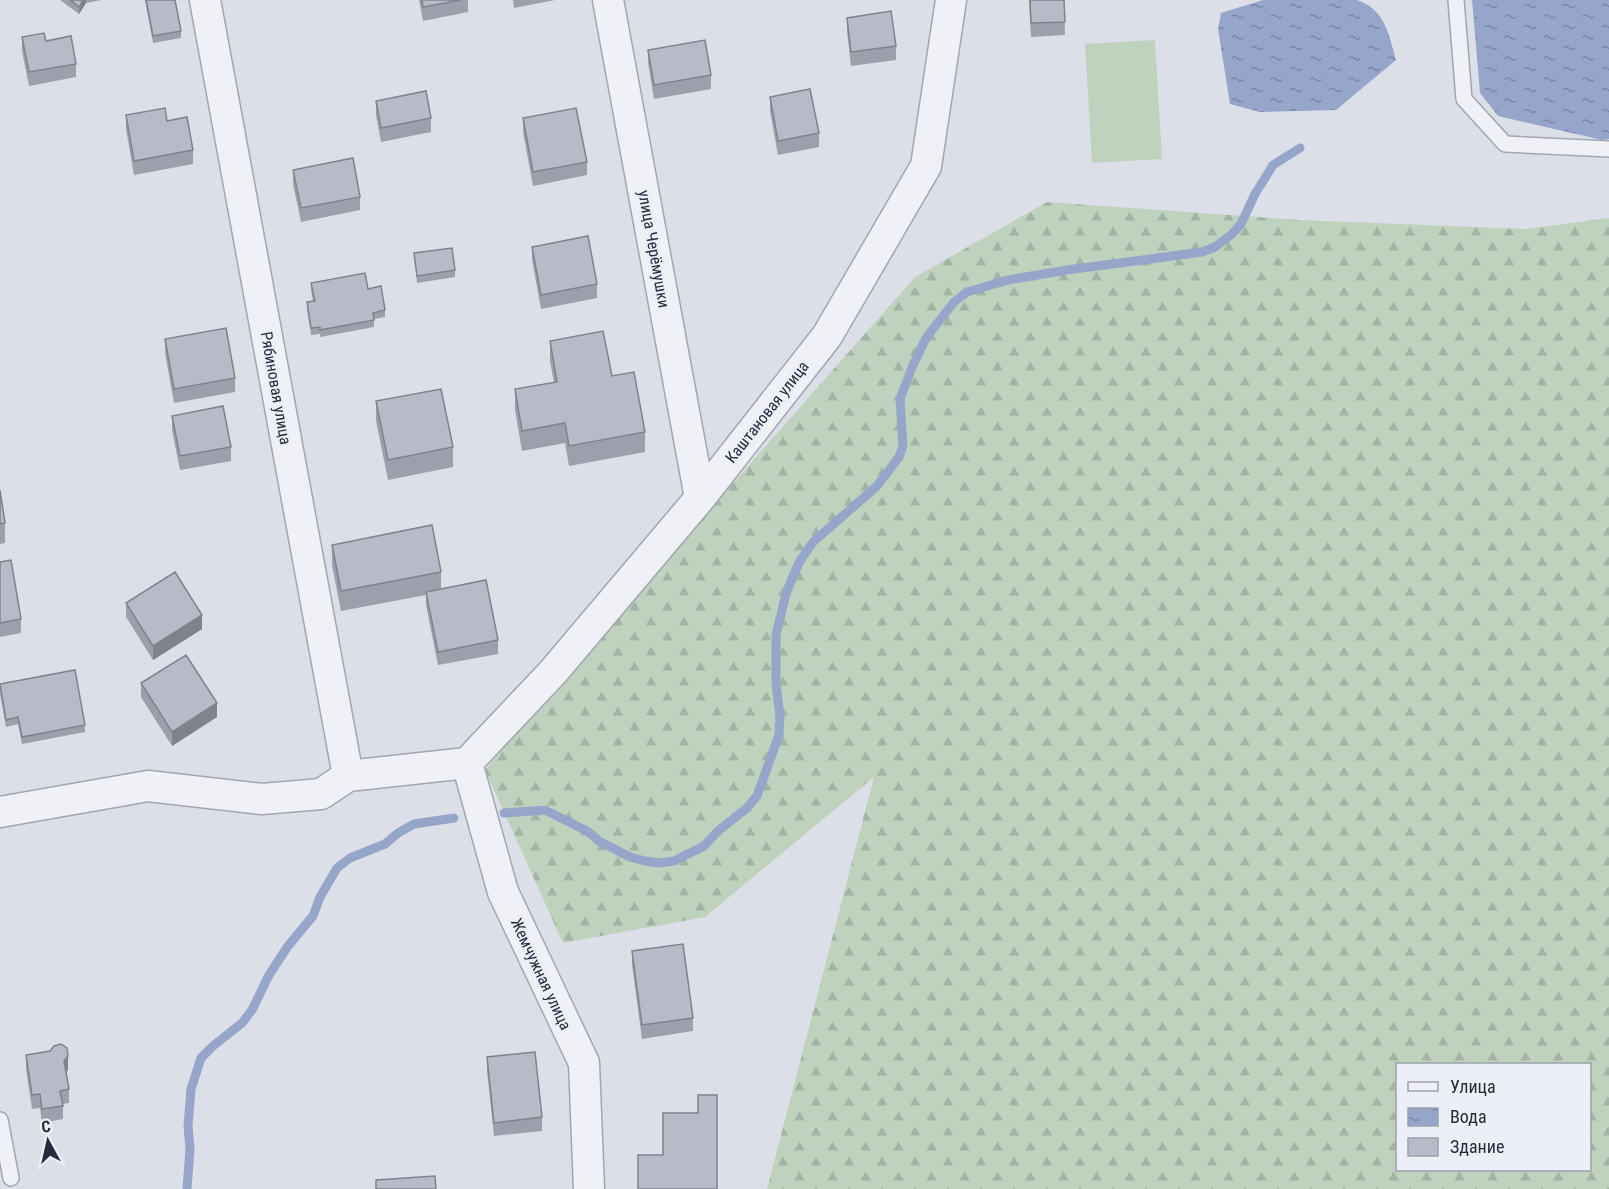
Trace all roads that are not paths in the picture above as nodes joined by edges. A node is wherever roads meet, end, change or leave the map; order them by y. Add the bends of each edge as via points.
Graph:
1 (205, 0) edge
2 (608, 0) edge
3 (951, 0) edge
4 (1456, 0) edge
5 (1609, 149) edge
6 (700, 498) junction
7 (467, 763) junction
8 (348, 776) junction
9 (0, 812) edge
10 (0, 1119) edge
11 (11, 1178) dead end
12 (589, 1189) edge

1 - 8 street, Рябиновая улица
2 - 6 street, улица Черёмушки
3 - 6 street, Каштановая улица via 926,166 827,336
4 - 5 lane via 1464,99 1504,144
6 - 7 street, Каштановая улица via 553,672
7 - 8 street
7 - 12 street, Жемчужная улица via 503,892 584,1063
8 - 9 street via 321,794 262,799 148,786
10 - 11 lane

